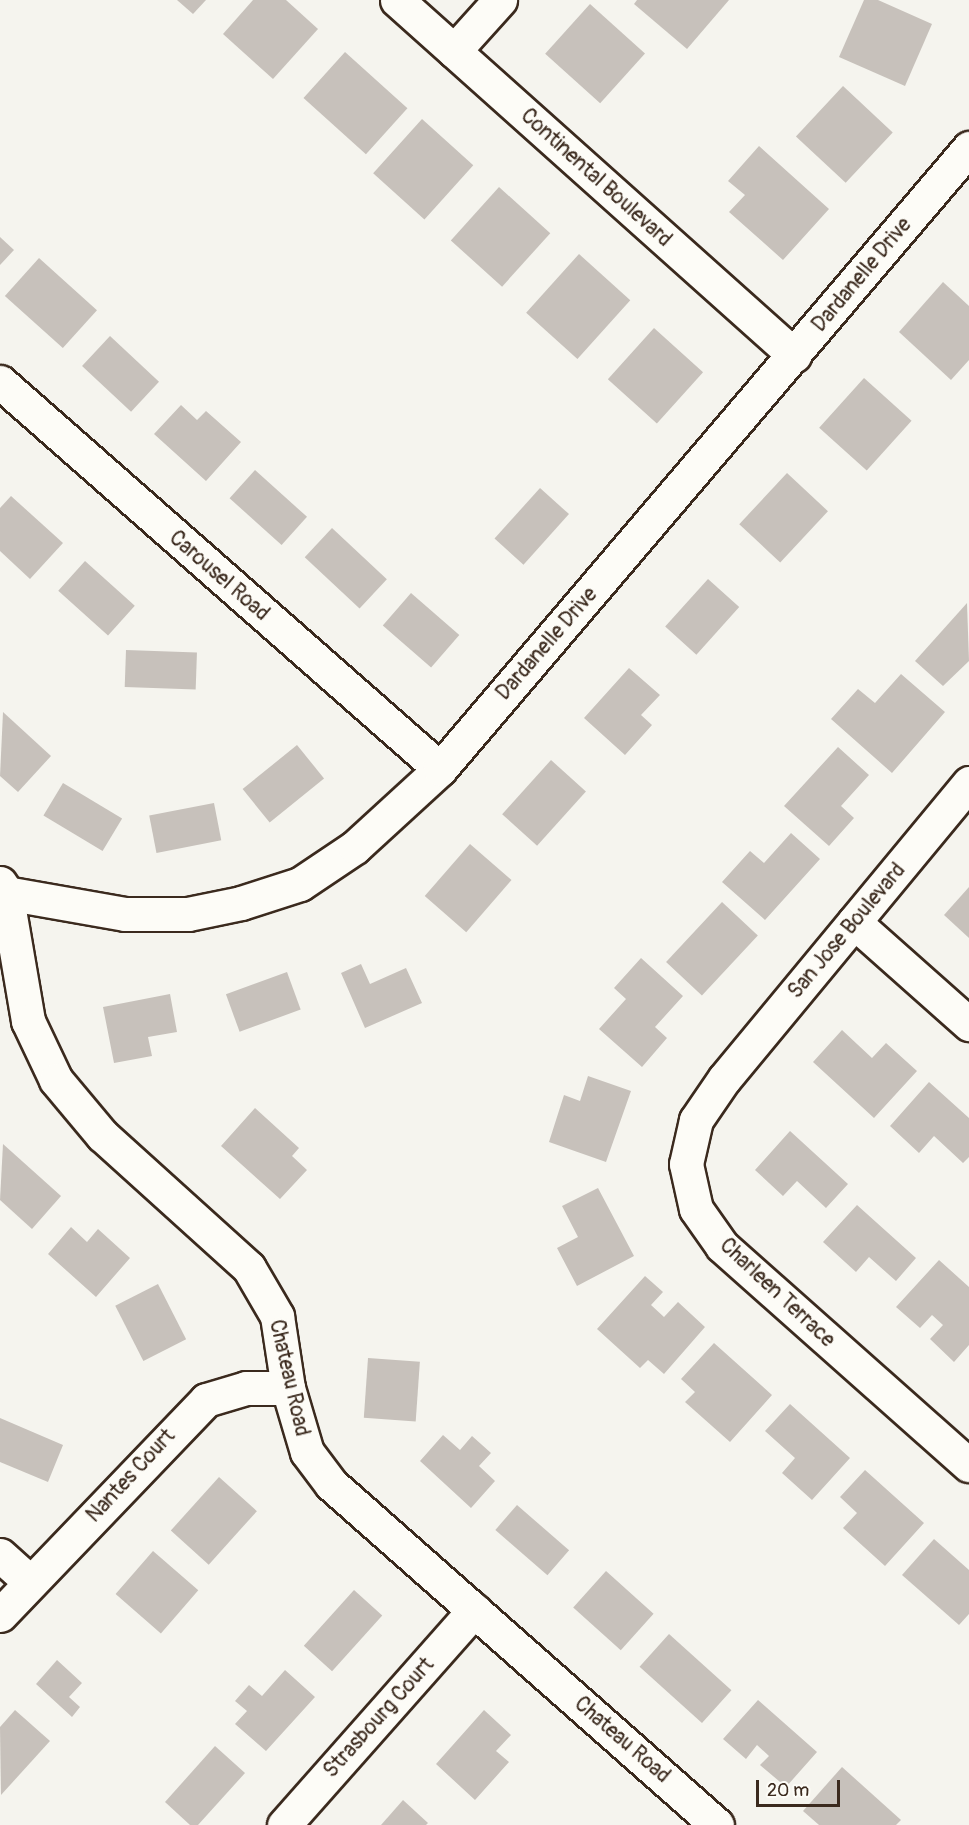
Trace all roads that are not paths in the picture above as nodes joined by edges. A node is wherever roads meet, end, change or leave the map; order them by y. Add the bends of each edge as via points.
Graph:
1 (397, 0) edge
2 (500, 0) edge
3 (454, 51) junction
4 (969, 147) edge
5 (794, 355) junction
6 (0, 382) edge
7 (440, 769) junction
8 (969, 783) edge
9 (2, 889) edge
10 (854, 922) junction
11 (969, 1024) edge
12 (724, 1079) joint
13 (288, 1388) junction
14 (969, 1465) edge
15 (0, 1555) edge
16 (30, 1582) junction
17 (474, 1610) junction
18 (0, 1615) edge
19 (284, 1825) edge
20 (717, 1825) edge

1 - 3 street, Continental Boulevard
2 - 3 street
3 - 5 street, Continental Boulevard
4 - 5 street, Dardanelle Drive
5 - 7 street, Dardanelle Drive
6 - 7 street, Carousel Road
7 - 9 street, Dardanelle Drive via 355,847 300,884 241,903 188,914 124,914
8 - 10 street, San Jose Boulevard
9 - 13 street, Chateau Road via 28,1021 56,1080 102,1135 249,1268 277,1316
10 - 11 street
10 - 12 street, San Jose Boulevard
12 - 14 street, Charleen Terrace via 696,1120 686,1164 696,1209 722,1246
13 - 16 street, Nantes Court via 246,1388 206,1400
13 - 17 street, Chateau Road via 307,1452 332,1484
15 - 16 street
16 - 18 street, Nantes Court
17 - 19 street, Strasbourg Court
17 - 20 street, Chateau Road

